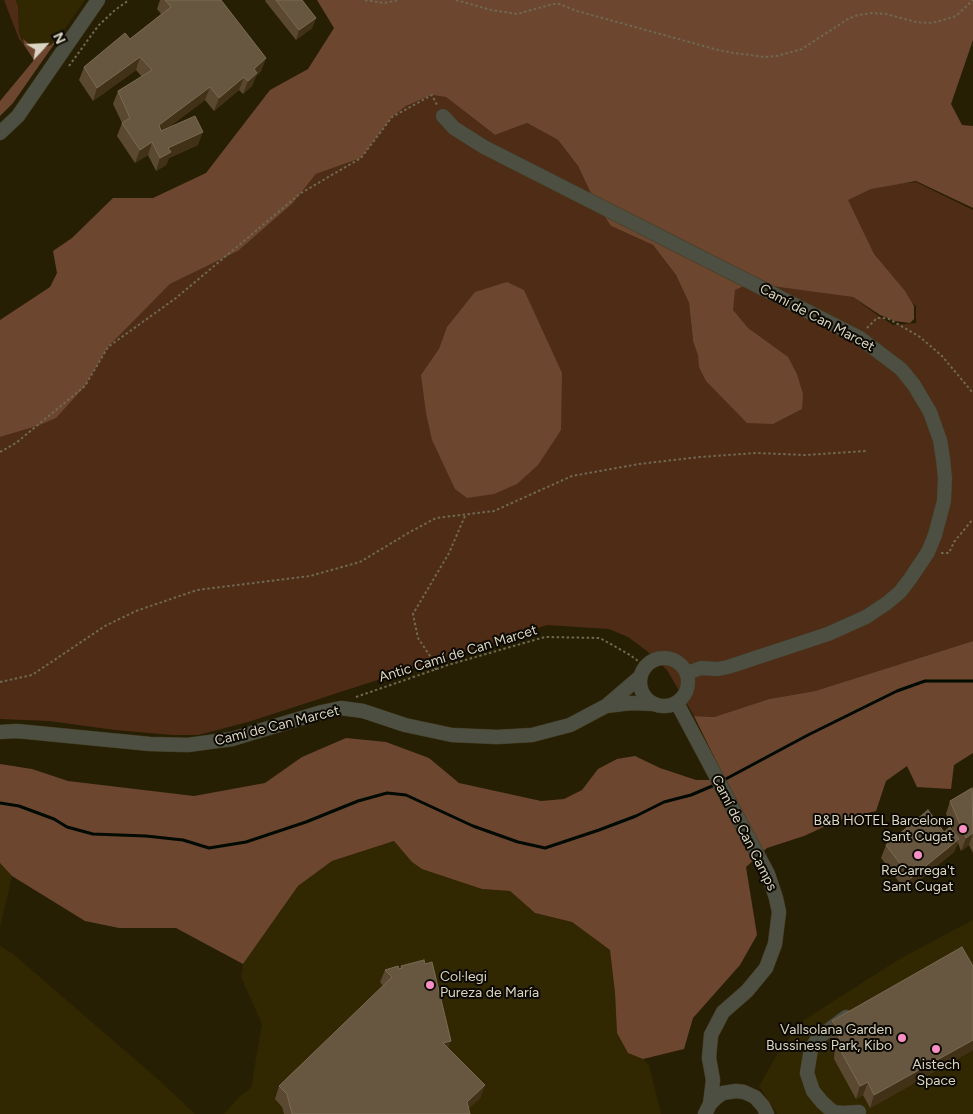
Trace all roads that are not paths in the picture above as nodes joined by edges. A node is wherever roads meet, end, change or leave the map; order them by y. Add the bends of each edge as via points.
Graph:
1 (98, 0) edge
2 (443, 116) road end
3 (0, 133) edge
4 (643, 671) junction
5 (687, 673) junction
6 (677, 703) junction
7 (656, 704) junction
8 (606, 706) junction
9 (0, 732) edge
10 (858, 1010) edge
11 (712, 1069) junction
12 (736, 1091) junction
13 (707, 1109) edge
14 (859, 1112) dead end
15 (767, 1114) edge

1 - 3 street via 18,116
2 - 5 street, Camí de Can Marcet via 454,128 484,147 860,338 901,369 924,399 935,423 943,458 944,501 928,552 900,592 857,622 828,634 728,667 701,668
4 - 5 street via 657,659 670,658 682,665
4 - 7 street via 642,691
4 - 8 street, Camí de Can Marcet
5 - 6 street via 687,690
6 - 7 street
6 - 11 street, Camí de Can Camps via 768,874 778,912 775,944 766,968 723,1012 710,1035
7 - 8 street, Camí de Can Marcet
8 - 9 street, Camí de Can Marcet via 570,725 532,735 497,737 452,735 405,725 364,711 341,708 232,739 188,745
10 - 14 street via 818,1038 810,1049 807,1073 813,1091 834,1112
11 - 12 street via 716,1077
11 - 13 street, Camí de Can Camps via 713,1088
12 - 13 street via 719,1095
12 - 15 street via 755,1097

